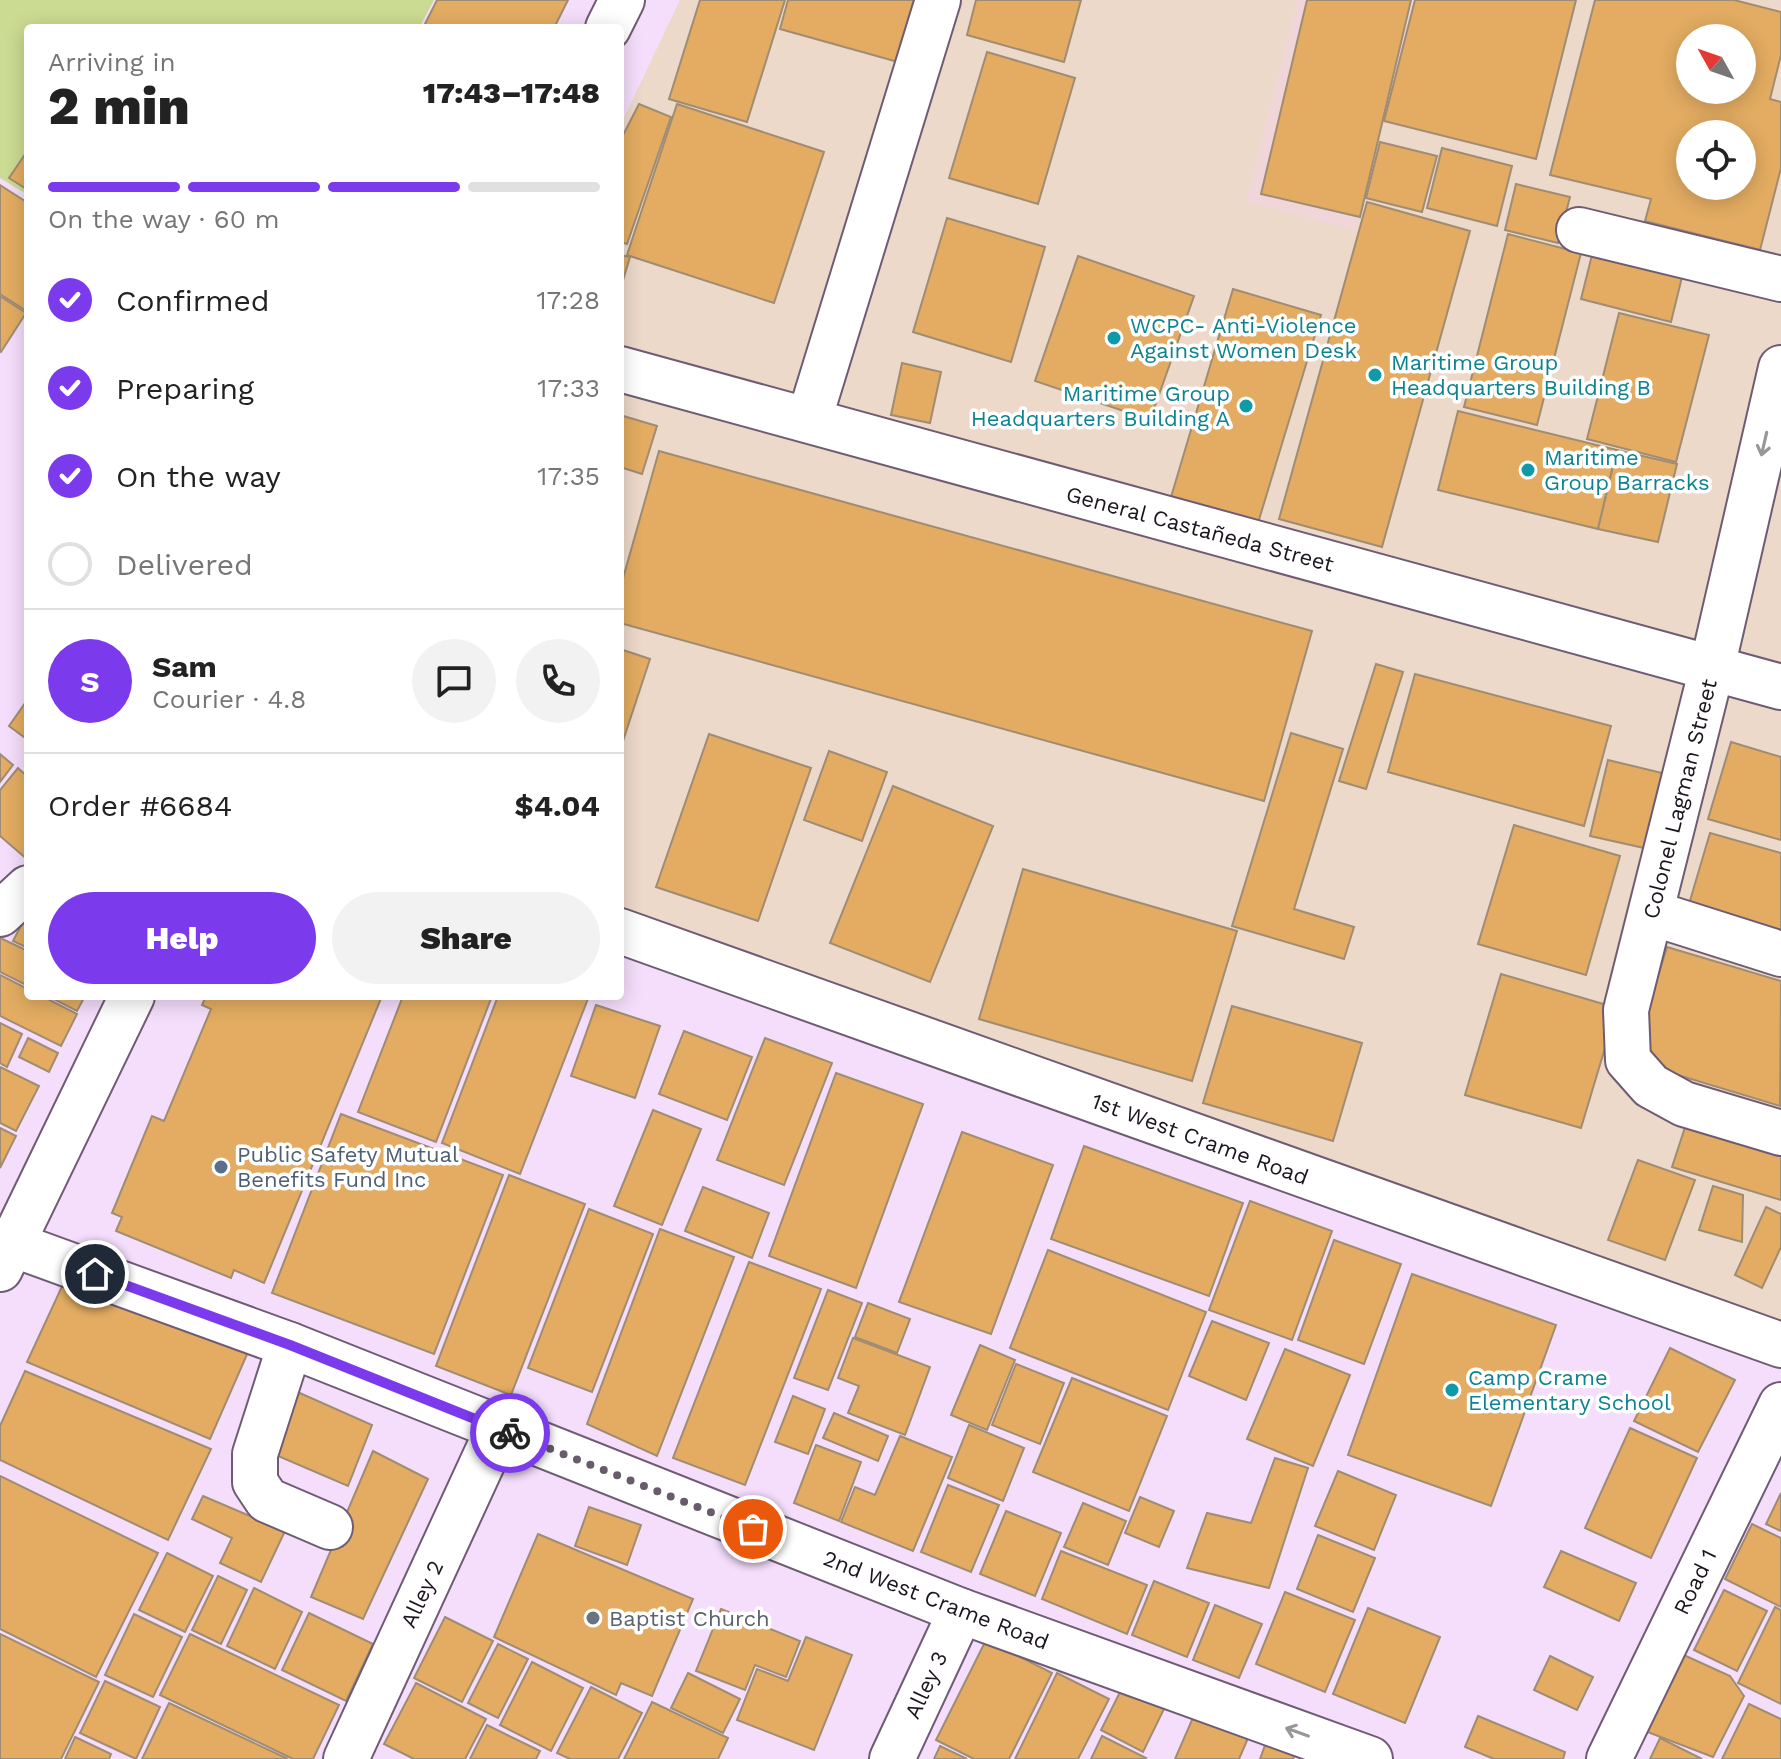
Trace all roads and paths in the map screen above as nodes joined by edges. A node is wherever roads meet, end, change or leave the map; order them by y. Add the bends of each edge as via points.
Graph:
1 (622, 0) edge
2 (938, 0) edge
3 (610, 24) edge
4 (1579, 230) dead end
5 (1781, 279) edge
6 (1781, 368) edge
7 (624, 370) edge
8 (809, 420) junction
9 (1712, 668) junction
10 (1781, 687) edge
11 (24, 892) edge
12 (1652, 913) junction
13 (0, 914) edge
14 (624, 932) edge
15 (1781, 954) edge
16 (130, 1000) edge
17 (1781, 1133) edge
18 (6, 1257) edge
19 (290, 1345) junction
20 (1781, 1345) edge
21 (1781, 1405) edge
22 (498, 1429) junction
23 (330, 1527) dead end
24 (961, 1611) junction
25 (346, 1759) edge
26 (892, 1759) edge
27 (1370, 1759) edge
28 (1609, 1759) edge

1 - 3 street
2 - 8 street
4 - 5 street
6 -> 9 street, Colonel Lagman Street
7 - 8 street, General Castañeda Street
8 - 9 street, General Castañeda Street
9 - 10 street, General Castañeda Street
9 - 12 street, Colonel Lagman Street
11 - 13 street
12 - 15 street
12 - 17 street, Colonel Lagman Street via 1626,1010 1628,1060 1651,1086 1684,1104
14 - 20 street, 1st West Crame Road
16 - 18 street
18 - 19 street, 2nd West Crame Road
19 - 22 street, 2nd West Crame Road
19 - 23 street via 255,1454 255,1482 267,1500
21 - 28 street, Road 1
22 - 24 street, 2nd West Crame Road
22 - 25 street, Alley 2
24 - 26 street, Alley 3
27 -> 24 street, 2nd West Crame Road

